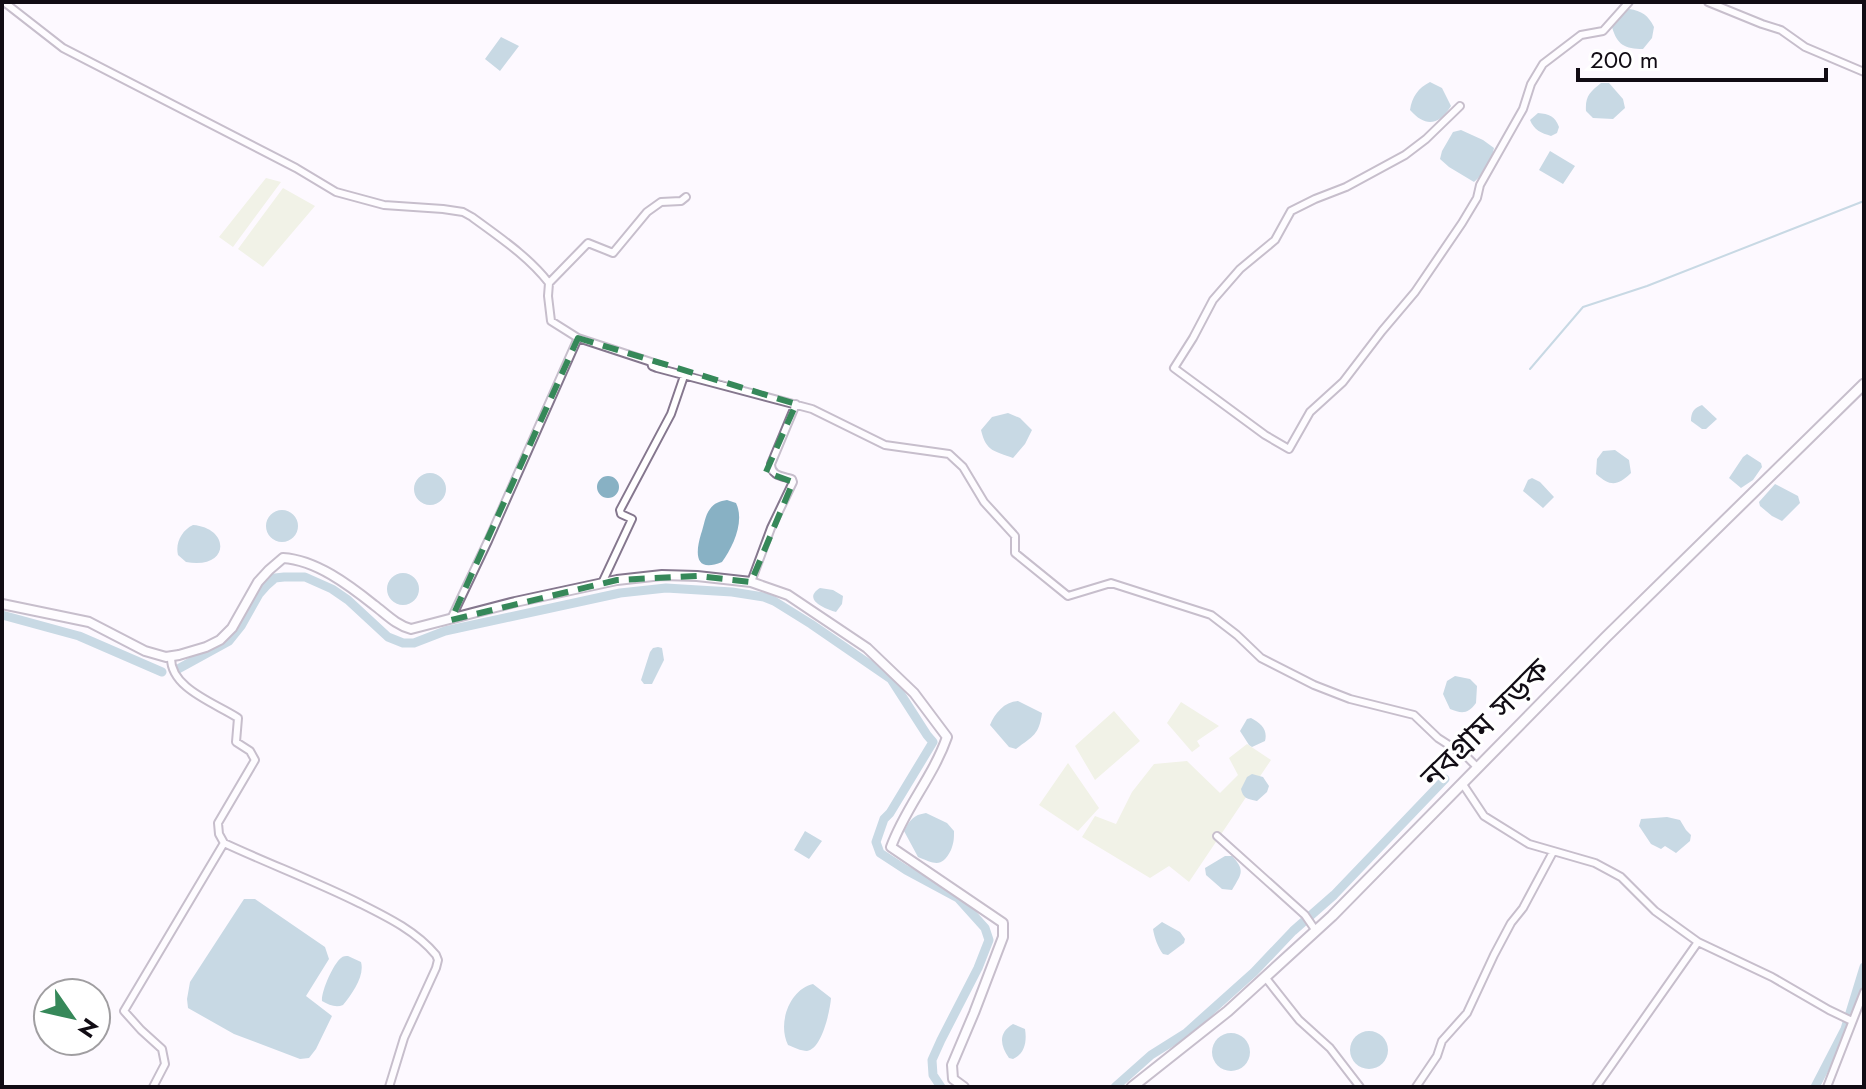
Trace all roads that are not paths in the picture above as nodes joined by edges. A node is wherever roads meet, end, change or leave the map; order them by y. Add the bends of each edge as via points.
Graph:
1 (4, 2) edge
2 (1629, 2) edge
3 (1708, 2) edge
4 (1864, 72) edge
5 (1460, 106) dead end
6 (686, 197) dead end
7 (549, 283) junction
8 (578, 338) junction
9 (684, 376) junction
10 (1864, 384) edge
11 (796, 404) junction
12 (751, 582) junction
13 (602, 583) junction
14 (2, 604) edge
15 (451, 620) junction
16 (171, 656) junction
17 (1477, 767) junction
18 (1462, 783) junction
19 (1217, 836) dead end
20 (224, 843) junction
21 (1553, 852) junction
22 (1314, 928) junction
23 (1698, 942) junction
24 (1265, 977) junction
25 (1864, 992) edge
26 (1852, 1021) junction
27 (153, 1087) edge
28 (389, 1087) edge
29 (964, 1087) edge
30 (1132, 1087) edge
31 (1360, 1087) edge
32 (1416, 1087) edge
33 (1596, 1087) edge
34 (1827, 1087) edge

1 - 7 street via 63,48 336,192 384,205 463,212 524,257
2 - 5 street via 1603,31 1581,35 1543,64 1462,223 1343,382 1310,412 1289,449 1174,368 1213,300 1275,240 1291,211 1405,155
3 - 4 street via 1781,30 1805,47
6 - 7 street via 661,202 647,212 613,253 588,243
7 - 8 street via 551,321
8 - 9 street
8 - 15 street
9 - 11 street
9 - 13 street via 671,414 620,510 632,519
10 - 17 main road, নবগ্রাম সড়ক
11 - 12 street via 771,464 775,474 793,482
11 - 17 street via 885,445 949,454 1015,536 1015,553 1068,596 1111,583 1211,615 1261,658 1314,685 1414,715
12 - 13 street via 662,575
12 - 29 street via 788,595 867,648 914,693 947,737 891,847 1003,923 1003,937 952,1065 953,1079
13 - 15 street
14 - 16 street via 89,622 145,651
15 - 16 street via 411,629 401,626 322,570 283,558 258,582 220,640
16 - 20 street via 179,681 238,718 236,742 255,760 218,823
17 - 18 main road, নবগ্রাম সড়ক
18 - 21 street via 1484,816 1529,844
18 - 22 main road, নবগ্রাম সড়ক
19 - 22 street
20 - 27 street via 124,1011 162,1049 165,1064
20 - 28 street via 385,916 436,955 436,968 404,1038
21 - 23 street via 1595,863 1621,877 1655,911
21 - 32 street via 1505,933 1467,1013 1442,1041
22 - 24 main road, নবগ্রাম সড়ক
23 - 26 street
23 - 33 street
24 - 30 main road, নবগ্রাম সড়ক
24 - 31 street
25 - 26 street
26 - 34 street

